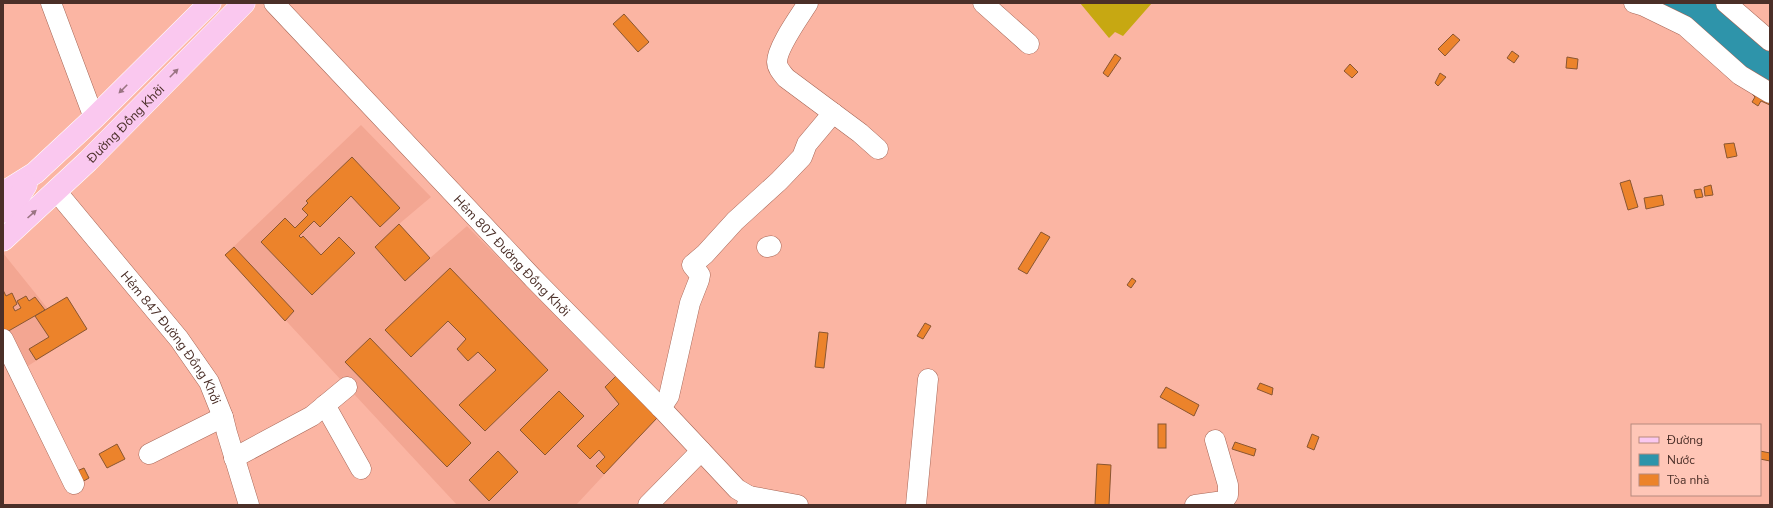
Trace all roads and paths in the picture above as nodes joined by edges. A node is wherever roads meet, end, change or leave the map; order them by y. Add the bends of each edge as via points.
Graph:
1 (51, 3) edge
2 (210, 3) edge
3 (244, 3) edge
4 (274, 3) edge
5 (808, 3) edge
6 (983, 3) edge
7 (1634, 3) edge
8 (1726, 3) edge
9 (1770, 41) edge
10 (1029, 44) dead end
11 (1770, 93) edge
12 (833, 113) junction
13 (94, 118) junction
14 (878, 149) dead end
15 (35, 173) junction
16 (56, 191) junction
17 (3, 193) edge
18 (3, 212) edge
19 (3, 240) edge
20 (3, 339) edge
21 (928, 379) dead end
22 (347, 387) dead end
23 (325, 405) junction
24 (661, 408) junction
25 (223, 417) junction
26 (1215, 440) dead end
27 (701, 451) junction
28 (149, 454) dead end
29 (234, 458) junction
30 (361, 469) dead end
31 (74, 484) dead end
32 (748, 500) edge
33 (249, 505) edge
34 (648, 505) edge
35 (798, 505) edge
36 (916, 505) edge
37 (1195, 505) edge

1 - 13 street
2 -> 13 main road, Đường Đồng Khởi
16 -> 3 main road, Đường Đồng Khởi
4 - 24 street, Hẻm 807 Đường Đồng Khởi via 533,278
5 - 12 street via 782,46 777,62 786,78
6 - 10 street
7 - 11 street via 1685,26 1740,75
8 - 9 street
12 - 14 street
12 - 24 street via 807,144 802,157 779,182 735,221 692,265 700,276 690,303 669,396
13 - 15 main road, Đường Đồng Khởi
15 - 17 main road, Đường Đồng Khởi
15 - 18 main road, Đường Đồng Khởi via 18,198
19 -> 16 main road, Đường Đồng Khởi
16 - 25 street, Hẻm 847 Đường Đồng Khởi via 179,339 209,382
20 - 31 street
21 - 36 street
22 - 23 street
23 - 29 street via 304,421
23 - 30 street
24 - 27 street, Hẻm 807 Đường Đồng Khởi
25 - 28 street
25 - 29 street, Hẻm 847 Đường Đồng Khởi
26 - 37 street via 1228,485 1228,495 1224,500
27 - 32 street, Hẻm 807 Đường Đồng Khởi
27 - 34 street
29 - 33 street, Hẻm 847 Đường Đồng Khởi
32 - 35 street

